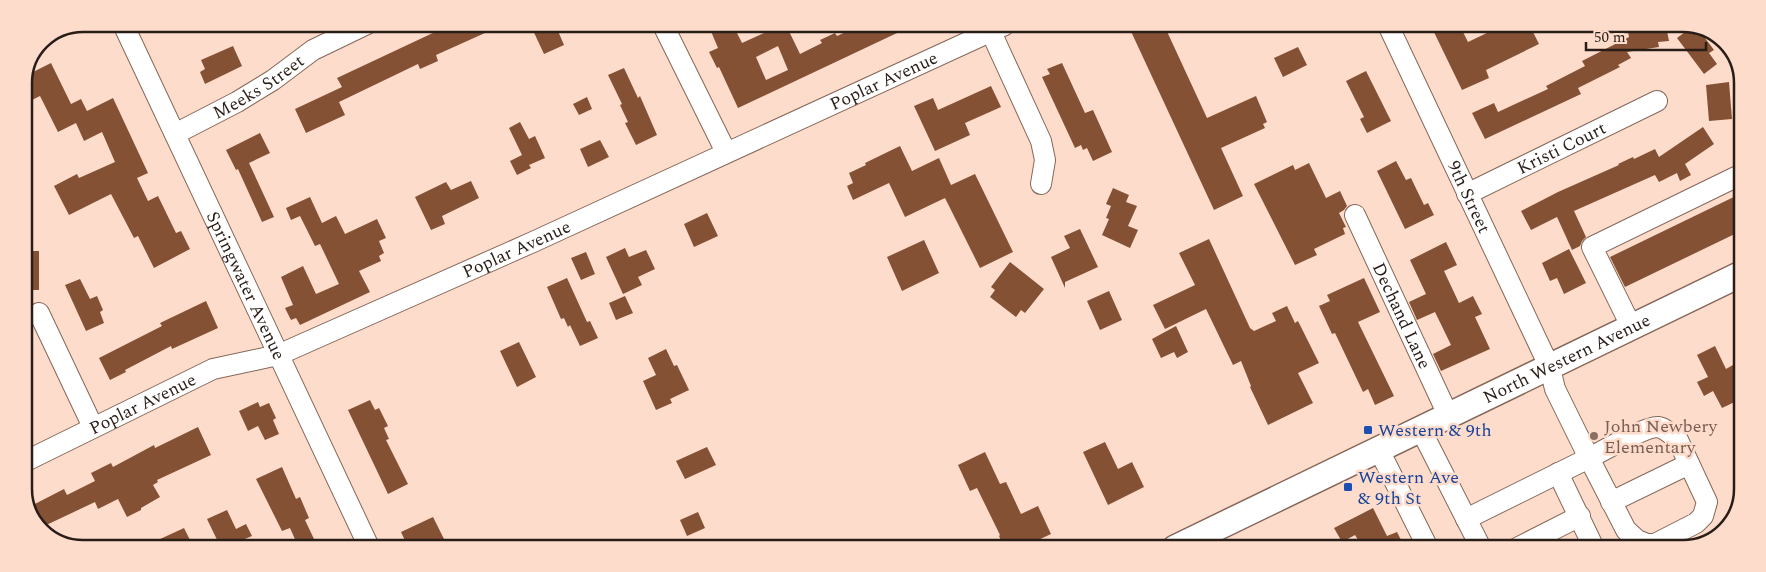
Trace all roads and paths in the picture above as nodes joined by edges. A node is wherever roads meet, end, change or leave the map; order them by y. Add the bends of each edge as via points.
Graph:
1 (127, 32) edge
2 (350, 32) edge
3 (668, 32) edge
4 (989, 32) edge
5 (1000, 32) edge
6 (1391, 32) edge
7 (1657, 101) dead end
8 (175, 134) junction
9 (726, 152) junction
10 (1733, 178) edge
11 (1041, 184) dead end
12 (1467, 194) junction
13 (1355, 215) dead end
14 (1733, 278) edge
15 (39, 312) dead end
16 (1632, 328) junction
17 (278, 355) junction
18 (1550, 368) junction
19 (1449, 417) junction
20 (93, 427) junction
21 (1422, 430) junction
22 (1379, 450) junction
23 (33, 457) edge
24 (1589, 458) junction
25 (1689, 464) junction
26 (1558, 473) junction
27 (1611, 502) junction
28 (1580, 516) junction
29 (1466, 519) junction
30 (366, 540) edge
31 (1197, 540) edge
32 (1424, 540) edge
33 (1477, 540) edge
34 (1533, 540) edge
35 (1590, 540) edge
36 (1637, 540) edge
37 (1663, 540) edge

1 - 8 street, Springwater Avenue
2 - 8 street, Meeks Street via 313,50 237,102
3 - 9 street
4 - 9 street, Poplar Avenue
5 - 11 street via 1041,141 1044,160
6 - 12 street, 9th Street
7 - 12 street, Kristi Court
8 - 17 street, Springwater Avenue
9 - 17 street, Poplar Avenue
10 - 16 street via 1592,247
12 - 18 street, 9th Street
13 - 19 street, Dechand Lane
14 - 16 main road, North Western Avenue
15 - 20 street
16 - 18 main road, North Western Avenue
17 - 20 street, Poplar Avenue via 213,369
17 - 30 street, Springwater Avenue
18 - 19 main road, North Western Avenue
18 - 24 street, 9th Street via 1555,389
19 - 21 main road, North Western Avenue
20 - 23 street, Poplar Avenue
21 - 22 main road, North Western Avenue
21 - 29 street
22 - 31 main road, North Western Avenue
22 - 32 street
24 - 25 street, 9th Street via 1646,429 1657,427 1678,440
24 - 26 street
24 - 27 street, 9th Street
25 - 27 street
25 - 37 street, 9th Street via 1706,502 1703,516
26 - 28 street
26 - 29 street
27 - 36 street, 9th Street via 1626,530
28 - 34 street
28 - 35 street
29 - 33 street

